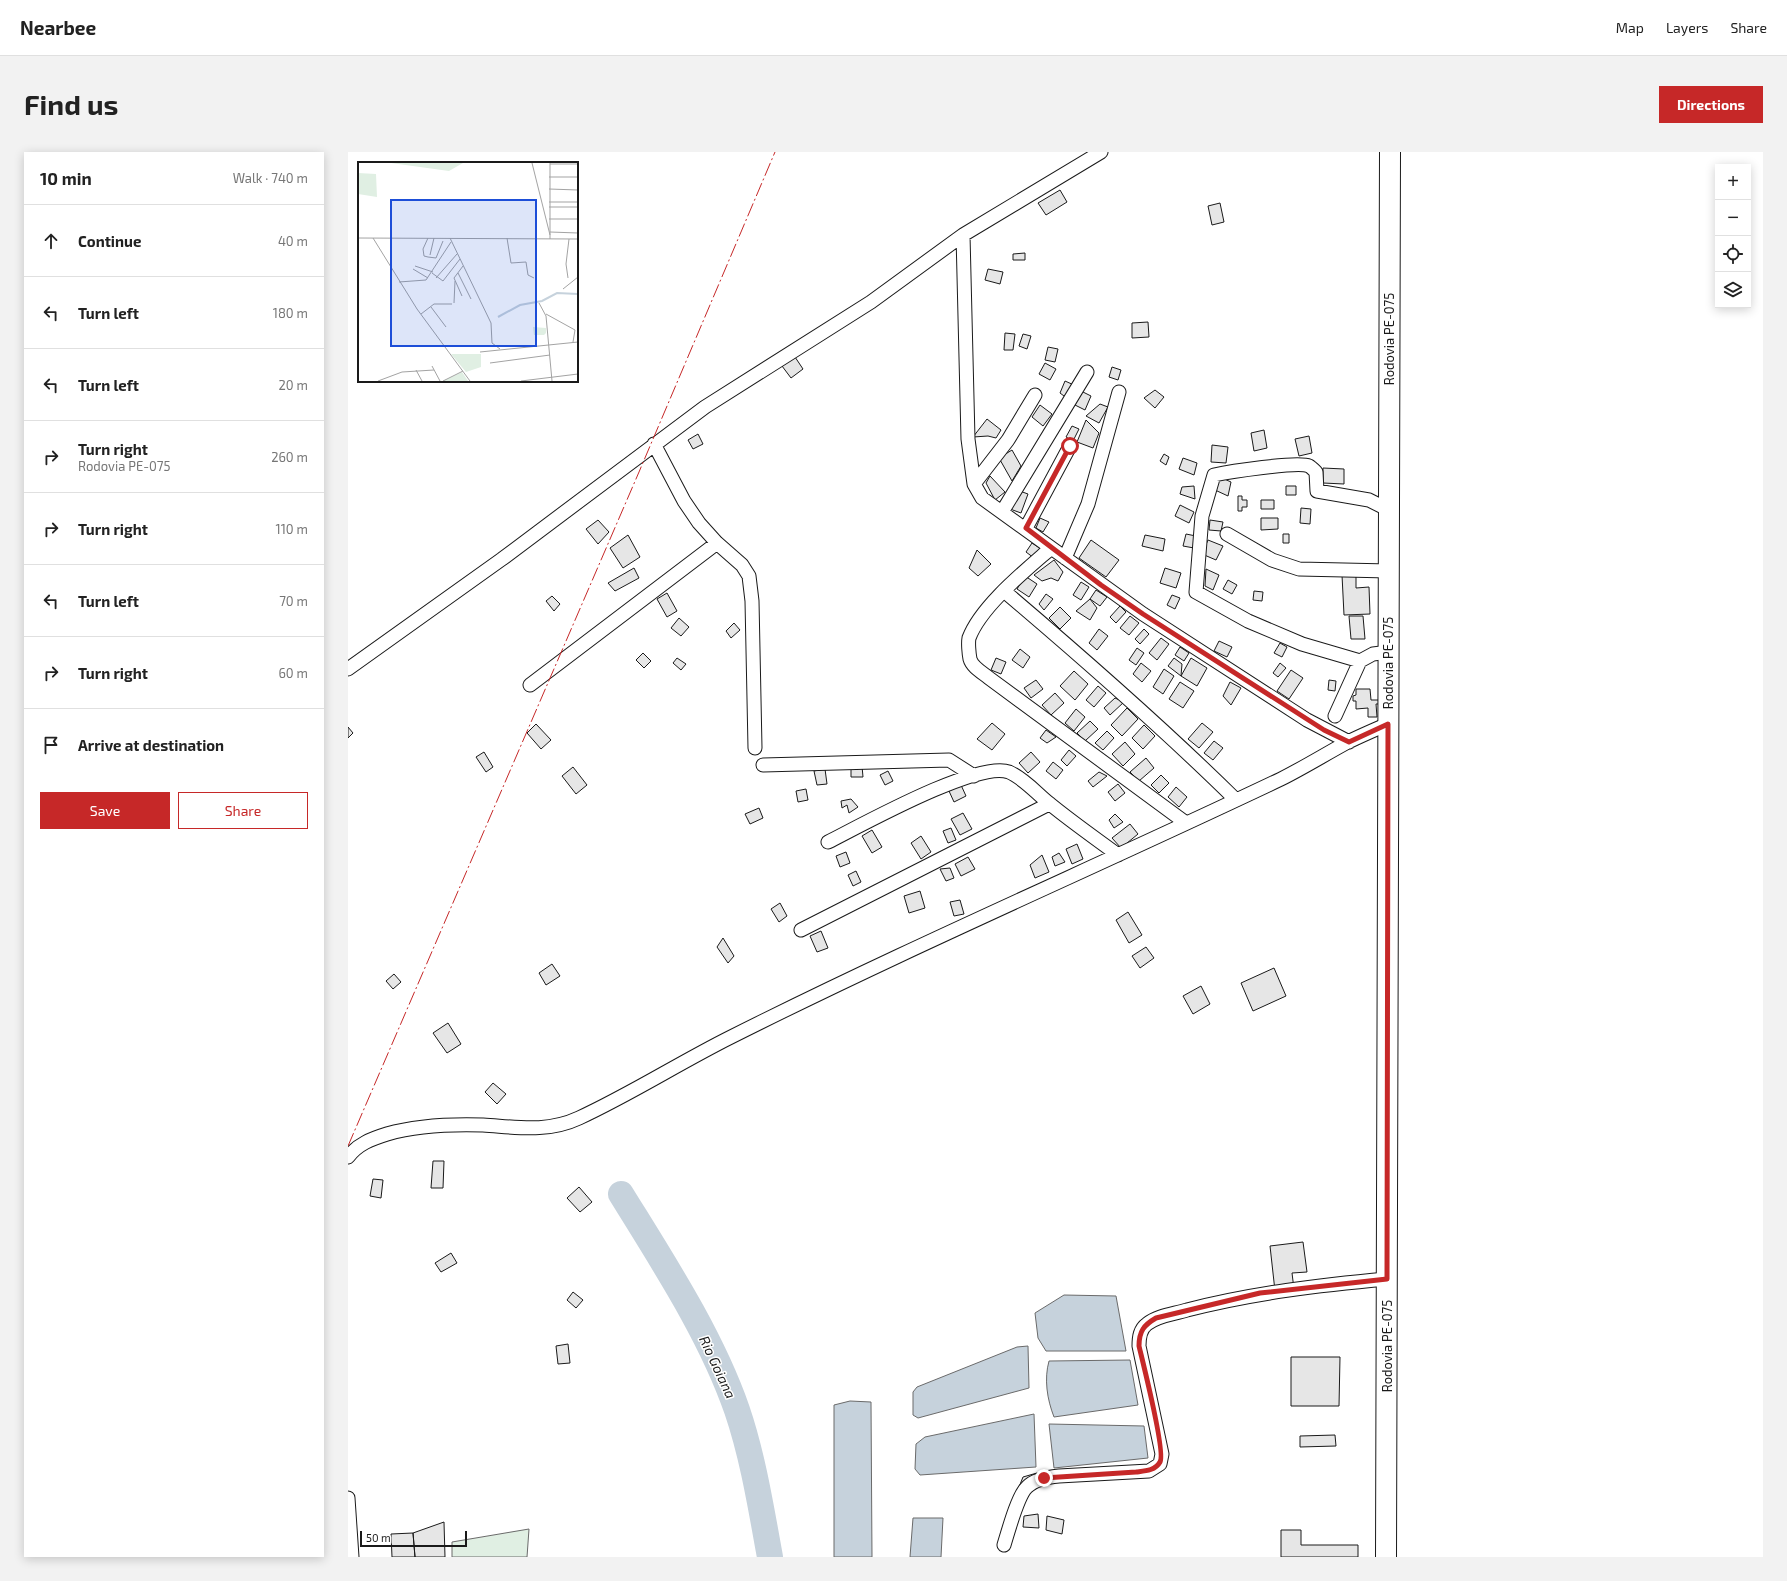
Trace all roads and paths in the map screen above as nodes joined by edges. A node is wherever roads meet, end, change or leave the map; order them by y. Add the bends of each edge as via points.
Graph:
1 (1101, 152) edge
2 (1390, 152) edge
3 (963, 235) junction
4 (1087, 372) dead end
5 (1119, 392) dead end
6 (1035, 395) dead end
7 (654, 444) junction
8 (1070, 446) dead end
9 (974, 484) junction
10 (1389, 510) junction
11 (1002, 512) junction
12 (1026, 528) junction
13 (1227, 534) dead end
14 (717, 543) junction
15 (1051, 548) junction
16 (1065, 558) junction
17 (1389, 571) junction
18 (1004, 591) junction
19 (1389, 652) junction
20 (1360, 661) junction
21 (348, 669) edge
22 (530, 685) dead end
23 (1335, 716) dead end
24 (1388, 724) junction
25 (1349, 742) junction
26 (755, 748) dead end
27 (762, 765) dead end
28 (974, 776) junction
29 (1235, 799) junction
30 (1049, 804) junction
31 (1186, 823) junction
32 (828, 842) dead end
33 (1118, 855) junction
34 (801, 930) dead end
35 (348, 1157) edge
36 (1387, 1279) junction
37 (348, 1498) edge
38 (1004, 1545) dead end
39 (352, 1557) edge
40 (1386, 1557) edge

1 - 3 street
2 - 10 main road, Rodovia PE-075
3 - 7 street via 871,302 705,407
3 - 9 street via 968,439
4 - 11 street
5 - 16 street via 1088,504
6 - 9 street via 1008,440
7 - 14 street via 684,501
7 - 21 street
8 - 12 street
9 - 11 street via 982,498
10 - 17 main road, Rodovia PE-075
10 - 20 street via 1369,500 1317,491 1316,472 1308,465 1231,471 1214,475 1202,516 1196,592 1248,621 1302,644
11 - 12 street
12 - 15 street
13 - 17 street via 1272,560 1299,569
14 - 22 street
14 - 26 street via 742,565 750,582
15 - 16 street
15 - 18 street
16 - 25 street via 1150,619 1306,720
17 - 19 main road, Rodovia PE-075
18 - 29 street via 1116,687
18 - 31 street via 976,624 969,640 970,660 974,666
19 - 20 street via 1373,654
19 - 24 main road, Rodovia PE-075
20 - 23 street
24 - 25 street
24 - 36 main road, Rodovia PE-075
25 - 29 street via 1283,778
27 - 28 street via 949,760
28 - 30 street via 1001,770 1008,772
28 - 32 street via 916,796
29 - 31 street
30 - 33 street
30 - 34 street
31 - 33 street
33 - 35 street via 729,1038 567,1124 528,1129 482,1125 435,1125 370,1139 352,1151
36 - 38 street via 1260,1293 1156,1318 1147,1323 1140,1333 1139,1346 1160,1442 1160,1464 1148,1471 1059,1476 1032,1483 1022,1493
36 - 40 main road, Rodovia PE-075
37 - 39 street

